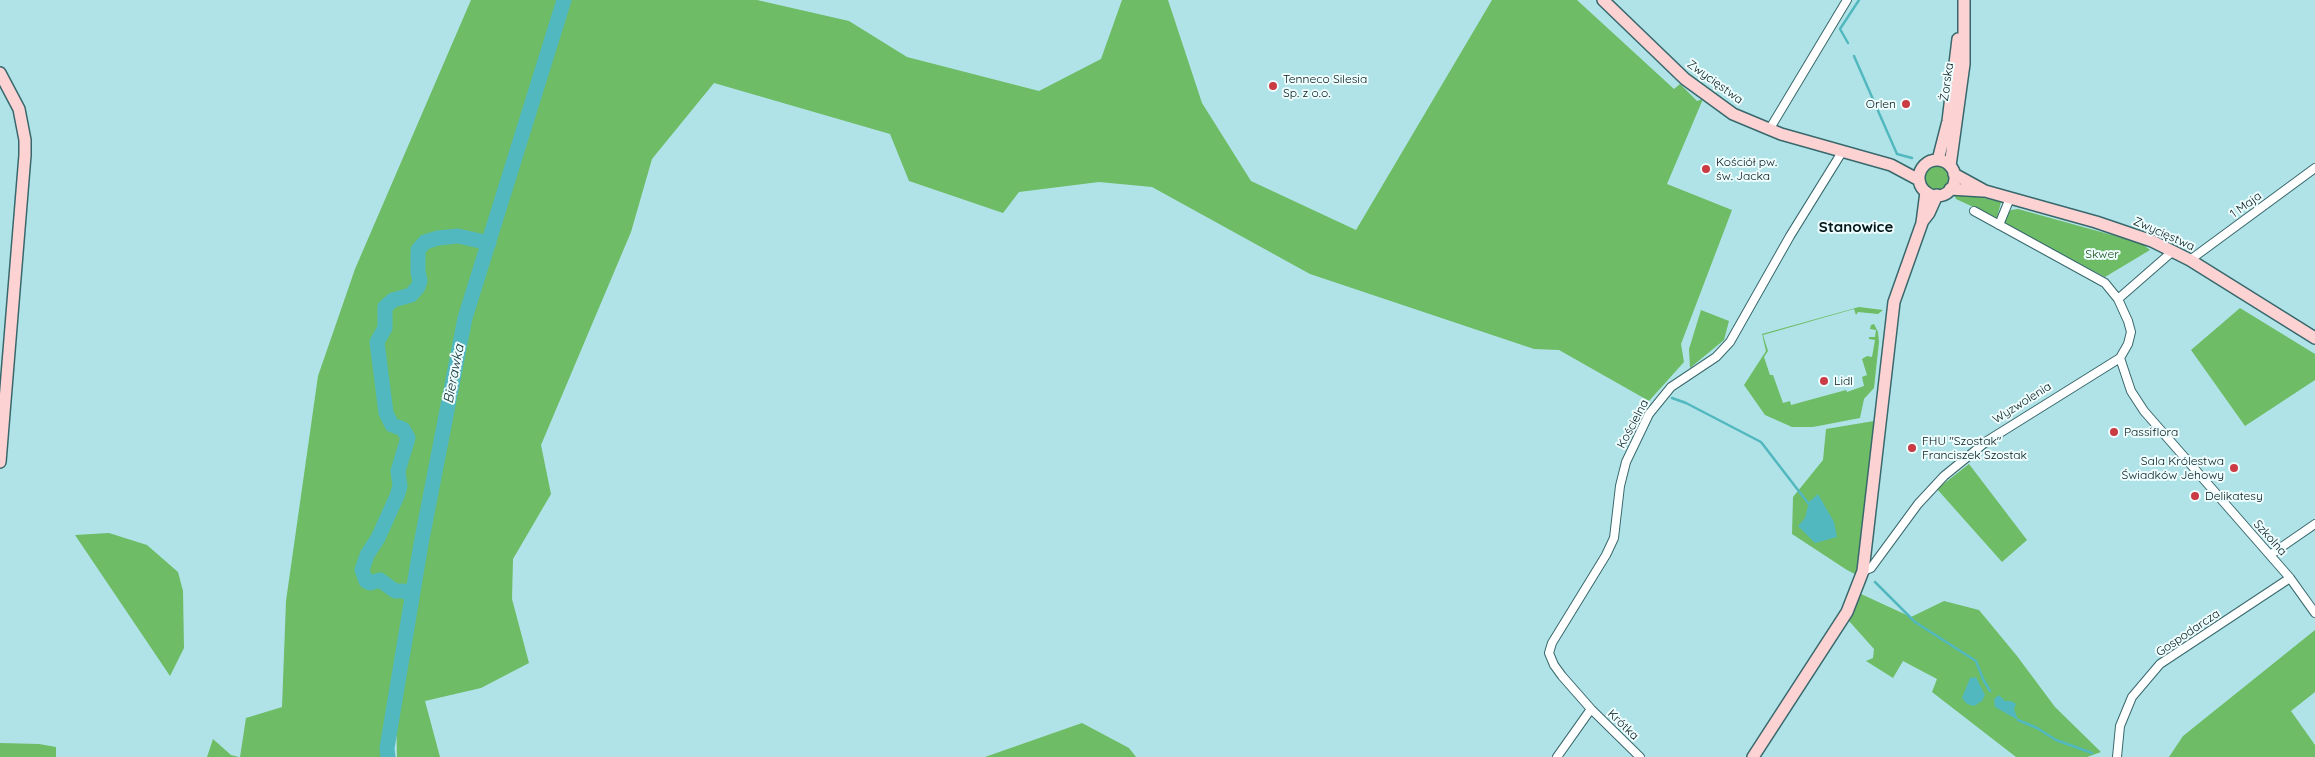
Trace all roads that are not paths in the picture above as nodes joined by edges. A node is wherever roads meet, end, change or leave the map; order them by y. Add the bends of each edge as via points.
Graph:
1 (1603, 0) edge
2 (1847, 0) edge
3 (1964, 0) edge
4 (0, 73) edge
5 (1769, 130) junction
6 (1842, 152) junction
7 (1938, 160) junction
8 (1891, 165) junction
9 (1922, 168) junction
10 (2315, 168) edge
11 (1952, 170) junction
12 (1919, 180) junction
13 (1950, 189) junction
14 (1985, 191) junction
15 (1931, 194) junction
16 (2010, 198) junction
17 (1974, 211) dead end
18 (1999, 225) junction
19 (2173, 251) junction
20 (2190, 260) junction
21 (2118, 299) junction
22 (2315, 338) edge
23 (2120, 358) junction
24 (0, 462) edge
25 (2315, 524) edge
26 (2270, 554) junction
27 (1863, 571) junction
28 (2290, 578) junction
29 (2315, 613) edge
30 (1591, 710) junction
31 (1557, 757) edge
32 (1640, 757) edge
33 (1753, 757) edge
34 (2117, 757) edge

1 - 5 main road, Zwycięstwa via 1702,93 1733,114
2 - 5 street
3 - 7 main road, Żorska via 1948,121
3 - 11 main road, Żorska via 1964,64
4 - 24 main road via 19,109 25,155
5 - 6 main road, Zwycięstwa
6 - 8 main road, Zwycięstwa
6 - 30 street, Kościelna via 1730,342 1716,357 1671,387 1649,414 1626,462 1614,538 1549,653 1554,665
7 - 9 main road
7 - 11 main road
8 - 9 main road, Zwycięstwa
8 - 12 main road, Zwycięstwa
9 - 12 main road
10 - 20 street, 1 Maja
11 - 13 main road via 1954,182
11 - 14 main road, Zwycięstwa
12 - 15 main road
13 - 14 main road, Zwycięstwa
13 - 15 main road via 1943,194
14 - 16 main road, Zwycięstwa
15 - 27 main road, Wyzwolenia via 1894,302
16 - 18 street
16 - 19 main road, Zwycięstwa via 2116,228
17 - 18 street
18 - 21 street via 2104,283
19 - 20 main road, Zwycięstwa
19 - 21 street
20 - 22 main road, Zwycięstwa
21 - 23 street via 2130,332
23 - 26 street, Szkolna via 2131,390 2144,410
23 - 27 street, Wyzwolenia via 1987,441 1944,476 1918,504 1871,568
25 - 26 street
26 - 28 street, Szkolna
27 - 33 main road, Wyzwolenia via 1847,612
28 - 29 street, Szkolna
28 - 34 street, Gospodarcza via 2160,664 2132,697 2120,726
30 - 31 street
30 - 32 street, Krótka

